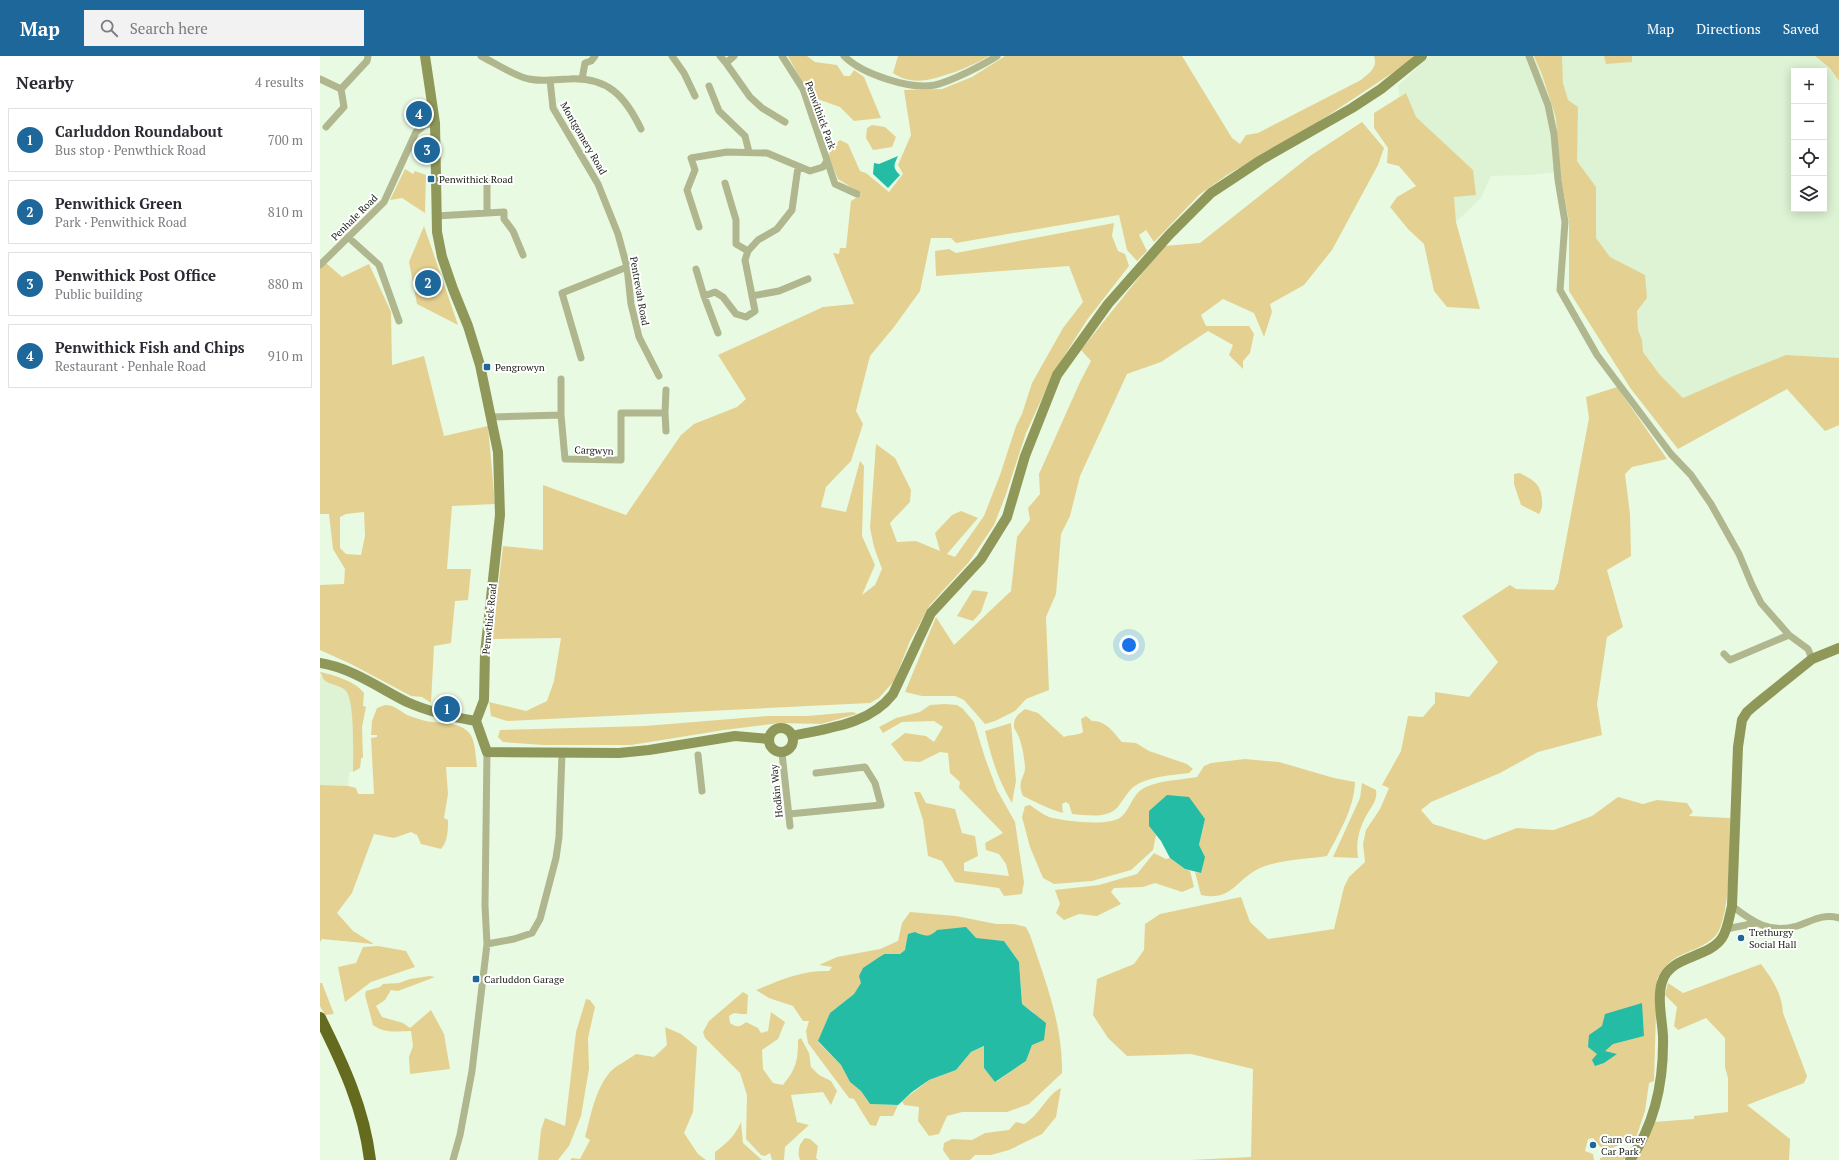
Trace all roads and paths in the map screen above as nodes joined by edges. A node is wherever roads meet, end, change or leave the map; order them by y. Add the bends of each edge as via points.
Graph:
1 (368, 56) edge
2 (424, 56) edge
3 (481, 56) edge
4 (595, 56) edge
5 (672, 56) edge
6 (720, 56) edge
7 (734, 56) edge
8 (782, 56) edge
9 (844, 56) edge
10 (997, 56) edge
11 (1422, 56) edge
12 (1529, 56) edge
13 (726, 62) junction
14 (582, 78) junction
15 (320, 79) edge
16 (550, 80) junction
17 (710, 86) dead end
18 (341, 89) junction
19 (696, 96) dead end
20 (785, 122) dead end
21 (435, 123) junction
22 (326, 128) dead end
23 (641, 130) dead end
24 (749, 152) junction
25 (827, 161) junction
26 (798, 167) junction
27 (487, 179) dead end
28 (725, 183) dead end
29 (598, 184) joint
30 (857, 194) dead end
31 (487, 212) junction
32 (436, 216) junction
33 (699, 227) dead end
34 (348, 237) junction
35 (748, 251) junction
36 (523, 255) dead end
37 (320, 265) edge
38 (627, 267) junction
39 (696, 269) dead end
40 (808, 279) dead end
41 (704, 296) junction
42 (752, 296) junction
43 (400, 321) dead end
44 (718, 333) dead end
45 (581, 358) dead end
46 (659, 376) dead end
47 (561, 379) dead end
48 (666, 390) dead end
49 (665, 413) junction
50 (561, 415) junction
51 (492, 417) junction
52 (666, 431) dead end
53 (1789, 636) junction
54 (1839, 648) edge
55 (1724, 654) dead end
56 (1812, 659) junction
57 (320, 663) edge
58 (476, 721) junction
59 (792, 736) junction
60 (769, 739) junction
61 (487, 752) junction
62 (562, 753) junction
63 (782, 753) junction
64 (698, 755) dead end
65 (816, 773) dead end
66 (702, 791) dead end
67 (788, 814) junction
68 (790, 826) dead end
69 (1732, 906) junction
70 (1839, 918) edge
71 (1756, 924) junction
72 (1726, 930) junction
73 (487, 944) junction
74 (320, 1018) edge
75 (370, 1160) edge
76 (453, 1160) edge
77 (1630, 1160) edge

1 - 18 street via 367,61
2 - 21 street
3 - 16 street via 527,79
4 - 14 street via 585,63
5 - 19 street
6 - 13 street
7 - 13 street
8 - 25 street, Penwithick Park via 803,89
9 - 10 street via 869,73 912,85 935,85
11 - 59 street via 1381,89 1352,108 1261,160 1212,193 1169,235 1108,304 1057,375 1025,456 1007,517 981,559 931,614 893,694 886,703 868,716 842,725
12 - 53 street via 1548,105 1554,134 1565,222 1560,290 1598,355 1671,454 1703,491 1739,554 1761,603
13 - 20 street via 754,101
14 - 16 street
14 - 23 street via 599,81 617,92 633,112
15 - 18 street
16 - 29 street, Montgomery Road via 553,108
17 - 24 street via 719,111 745,136
18 - 22 street via 344,107
21 - 32 street
21 - 34 street, Penhale Road via 425,125 416,132 384,202
24 - 26 street via 766,153
24 - 33 street via 728,152 691,158 695,170 687,190
25 - 26 street via 822,167 810,171
25 - 30 street, Penwithick Park via 835,184
26 - 35 street via 792,210 777,229 758,240
27 - 31 street
28 - 35 street via 736,220 736,244
29 - 38 street, Pentrevah Road via 618,234
31 - 32 street
31 - 36 street via 504,212 504,219 513,231
32 - 51 street via 442,257 480,365
34 - 37 street, Penhale Road
34 - 43 street via 380,265
35 - 42 street via 745,260
38 - 45 street via 562,294
38 - 46 street, Pentrevah Road via 631,304 639,337
39 - 41 street
40 - 42 street via 779,291
41 - 42 street via 715,292 723,297 736,314 746,317 755,311
41 - 44 street
47 - 50 street
48 - 49 street
49 - 50 street, Cargwyn via 621,413 621,460 566,459
49 - 52 street
50 - 51 street
51 - 58 street, Penwthick Road via 498,452 500,515 485,656 484,700
53 - 55 street via 1730,660
53 - 56 street via 1808,650
54 - 56 street
56 - 69 street via 1755,705 1742,720 1738,747
57 - 58 street via 330,664 367,680 407,702 428,710
58 - 61 street
59 - 60 street via 788,730 781,728 774,730
59 - 63 street via 791,747
60 - 62 street via 735,736 645,751
60 - 63 street via 772,749
61 - 62 street
61 - 73 street
62 - 73 street via 559,837 540,919 532,933
63 - 67 street, Hodkin Way
64 - 66 street
65 - 67 street via 865,767 875,783 881,805
67 - 68 street, Hodkin Way
69 - 71 street
69 - 72 street
70 - 71 street via 1815,918 1797,926 1777,929
71 - 72 street
72 - 77 street via 1713,946 1675,966 1664,978 1661,992 1663,1046 1660,1091 1651,1117
73 - 76 street via 472,1071
74 - 75 highway via 355,1098

